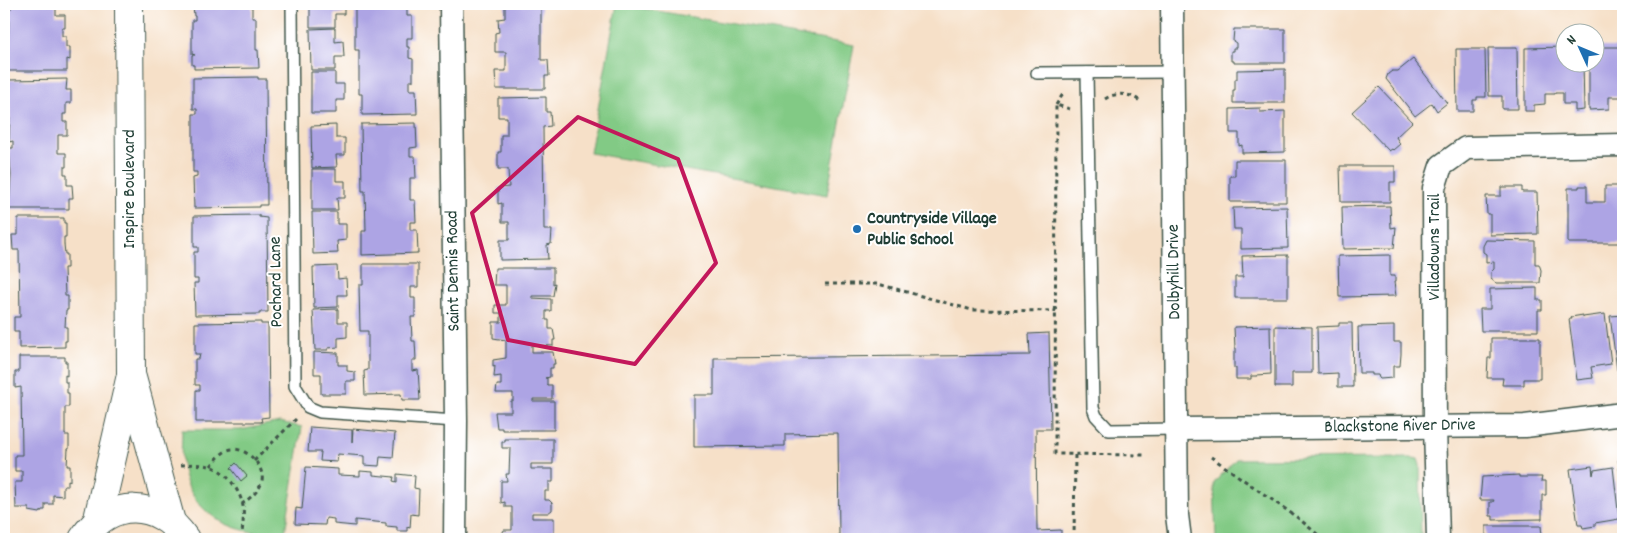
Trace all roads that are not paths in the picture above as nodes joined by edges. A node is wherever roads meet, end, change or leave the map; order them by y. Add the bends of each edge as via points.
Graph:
1 (129, 4) edge
2 (292, 4) edge
3 (451, 4) edge
4 (1172, 4) edge
5 (1173, 72) junction
6 (1037, 73) dead end
7 (1087, 73) junction
8 (1623, 145) edge
9 (131, 375) junction
10 (1623, 414) edge
11 (456, 421) junction
12 (1435, 426) junction
13 (1177, 429) junction
14 (90, 531) edge
15 (178, 531) edge
16 (455, 539) edge
17 (1180, 539) edge
18 (1438, 539) edge

1 - 9 street, Inspire Boulevard
2 - 11 lane, Pochard Lane via 296,386 308,407 320,412
3 - 11 street, Saint Dennis Road
4 - 5 street, Dolbyhill Drive
5 - 7 lane
5 - 13 street, Dolbyhill Drive
6 - 7 lane
7 - 13 lane via 1093,408 1109,430
8 - 12 street, Villadowns Trail via 1466,148 1441,166 1434,188
9 - 14 street, Inspire Boulevard
9 - 15 street, Inspire Boulevard
10 - 12 street, Blackstone River Drive via 1525,426
11 - 16 street, Saint Dennis Road
12 - 13 street, Blackstone River Drive
12 - 18 street, Villadowns Trail
13 - 17 street, Dolbyhill Drive
14 - 15 street via 116,511 139,509 150,511

